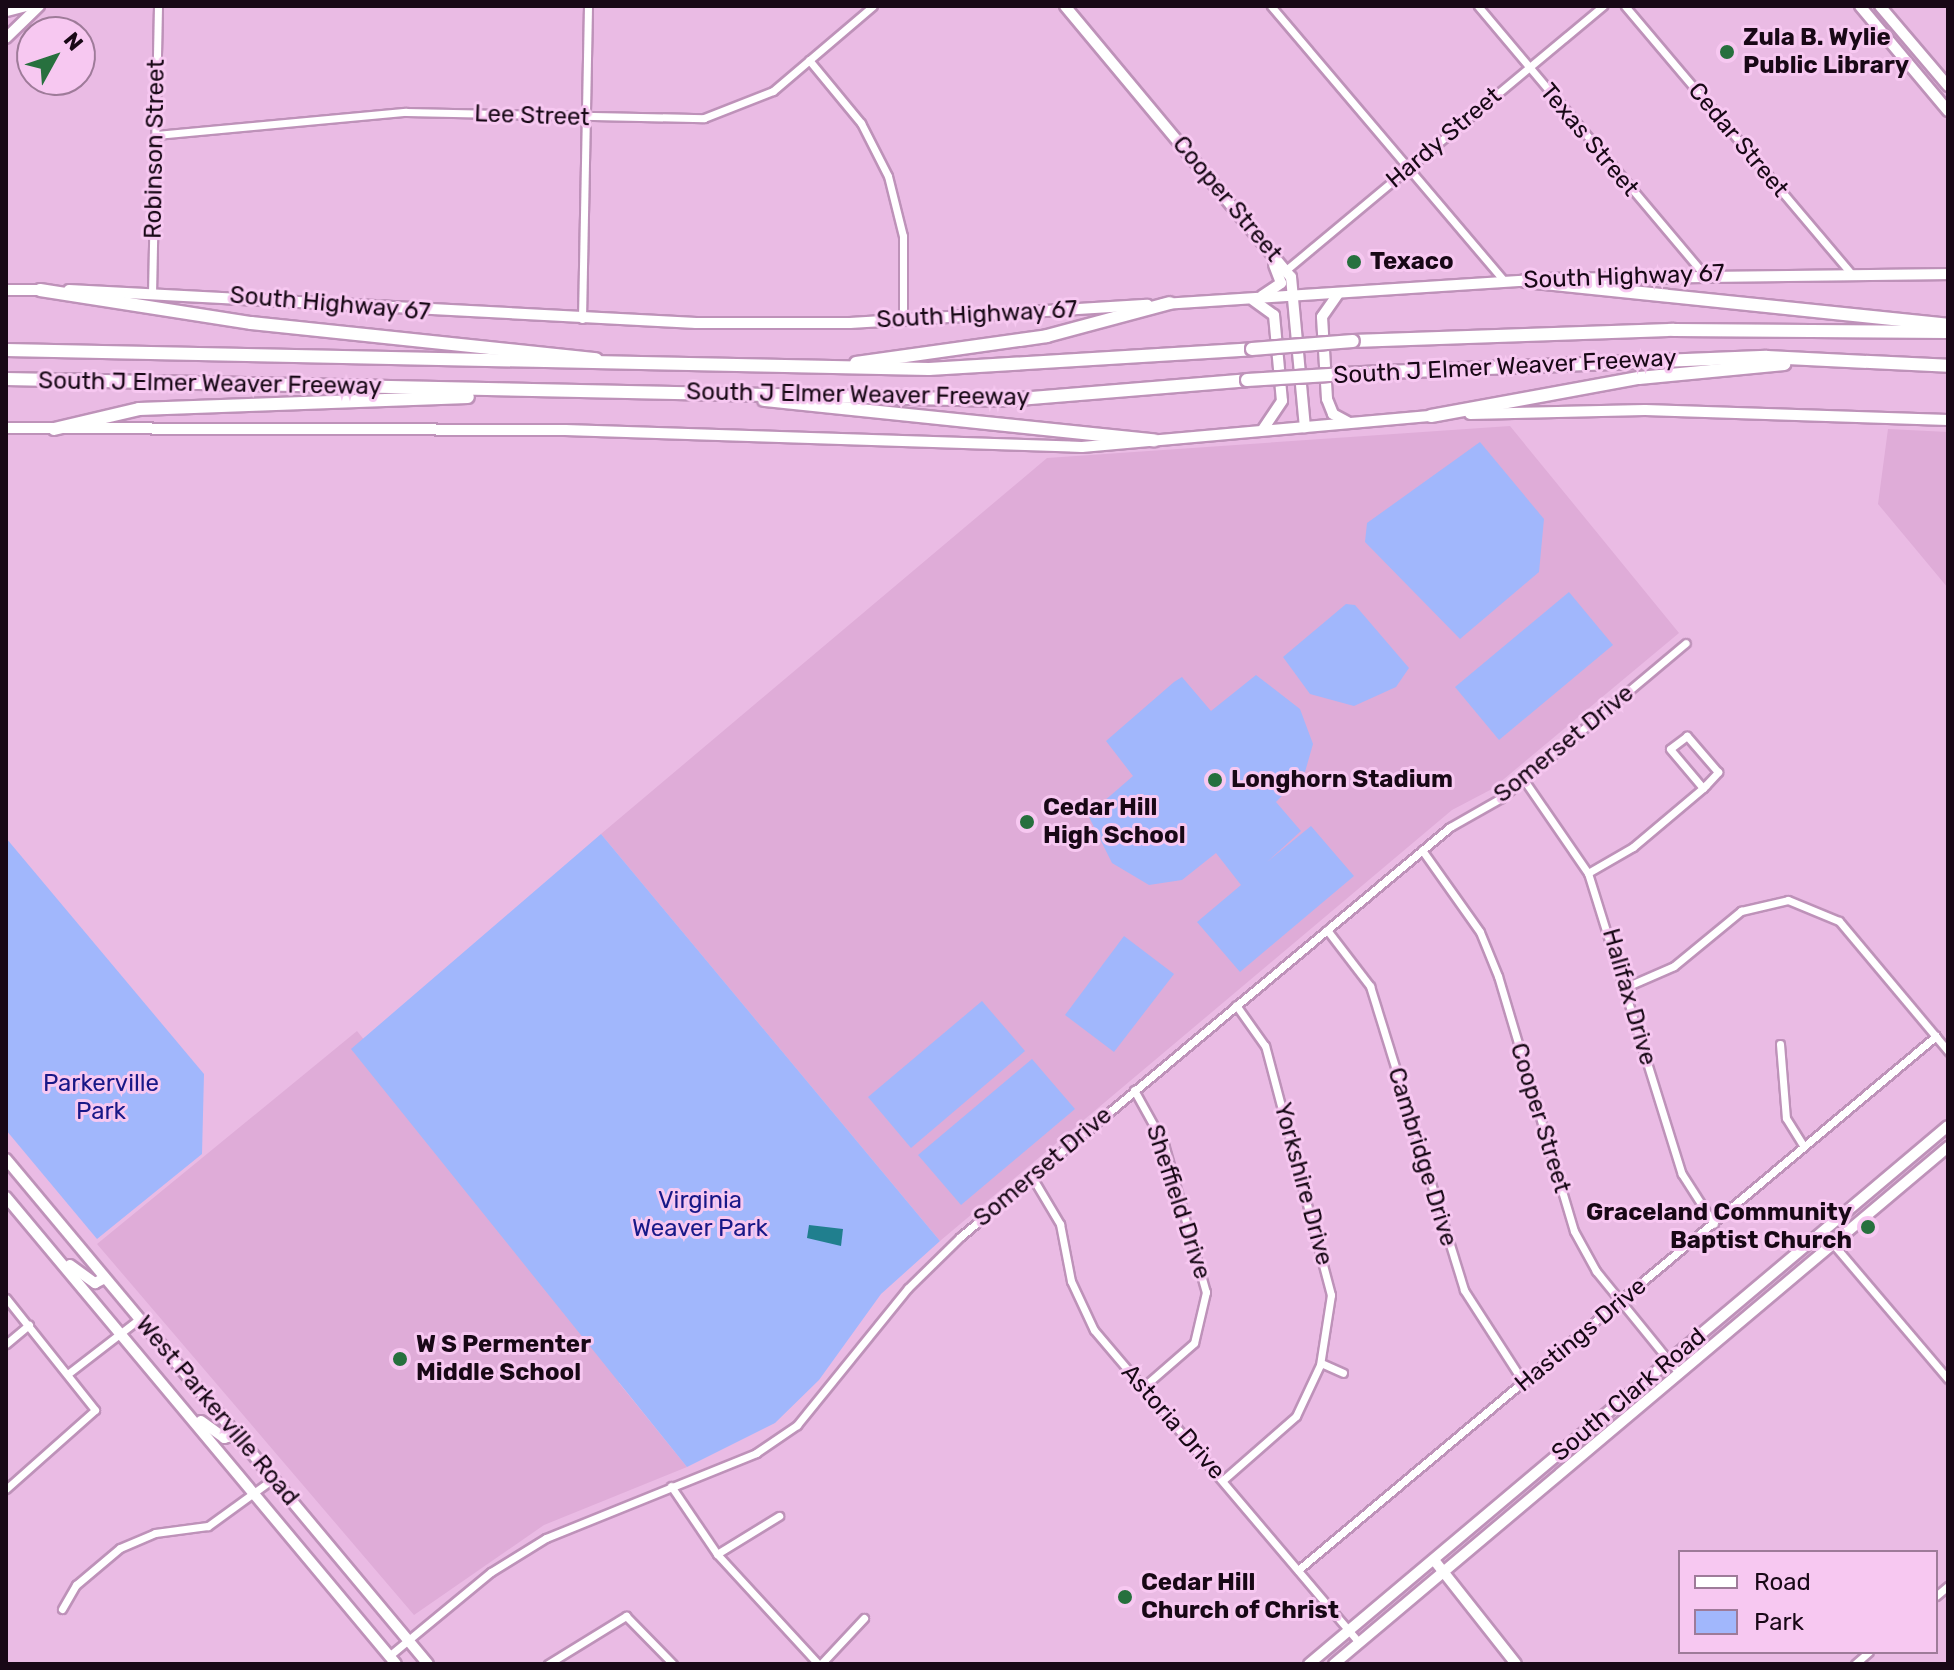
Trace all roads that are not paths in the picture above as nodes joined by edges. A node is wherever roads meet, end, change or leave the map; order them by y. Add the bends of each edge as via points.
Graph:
1 (30, 6) edge
2 (39, 6) edge
3 (158, 6) edge
4 (588, 6) edge
5 (873, 6) edge
6 (1065, 6) edge
7 (1271, 6) edge
8 (1478, 6) edge
9 (1603, 6) edge
10 (1625, 6) edge
11 (1860, 6) edge
12 (1880, 6) edge
13 (6, 12) edge
14 (6, 38) edge
15 (809, 60) junction
16 (1528, 68) junction
17 (1948, 86) edge
18 (1948, 111) edge
19 (585, 119) junction
20 (156, 135) junction
21 (1409, 167) junction
22 (1243, 219) junction
23 (1286, 270) junction
24 (1702, 272) junction
25 (1851, 273) junction
26 (1948, 274) edge
27 (1504, 281) junction
28 (1525, 281) junction
29 (6, 290) edge
30 (40, 290) junction
31 (152, 293) junction
32 (1338, 294) junction
33 (1296, 295) junction
34 (1252, 299) junction
35 (1170, 303) junction
36 (582, 319) junction
37 (903, 320) junction
38 (1948, 325) edge
39 (1948, 332) edge
40 (6, 350) edge
41 (1807, 362) junction
42 (615, 364) junction
43 (1948, 366) edge
44 (826, 369) junction
45 (6, 379) edge
46 (496, 389) junction
47 (745, 394) junction
48 (1431, 416) junction
49 (1948, 420) edge
50 (1350, 424) junction
51 (1305, 427) junction
52 (6, 428) edge
53 (54, 429) junction
54 (1261, 430) junction
55 (1154, 440) junction
56 (1686, 643) dead end
57 (1524, 780) junction
58 (1703, 788) junction
59 (1422, 850) junction
60 (1588, 873) junction
61 (1327, 930) junction
62 (1626, 987) junction
63 (1236, 1005) junction
64 (1936, 1036) junction
65 (1780, 1044) dead end
66 (1948, 1051) edge
67 (1134, 1090) junction
68 (1948, 1126) edge
69 (1803, 1145) junction
70 (1948, 1147) edge
71 (6, 1159) edge
72 (1032, 1177) junction
73 (6, 1197) edge
74 (1714, 1224) junction
75 (1822, 1231) junction
76 (36, 1233) junction
77 (1833, 1244) junction
78 (105, 1278) junction
79 (6, 1298) edge
80 (1619, 1301) junction
81 (139, 1319) junction
82 (29, 1325) junction
83 (120, 1334) junction
84 (6, 1344) edge
85 (1669, 1361) junction
86 (1321, 1363) junction
87 (69, 1373) junction
88 (1343, 1373) dead end
89 (1679, 1373) junction
90 (1948, 1379) edge
91 (1524, 1383) junction
92 (162, 1384) junction
93 (1141, 1389) junction
94 (236, 1435) junction
95 (273, 1479) junction
96 (1223, 1480) junction
97 (671, 1486) junction
98 (6, 1489) edge
99 (255, 1495) junction
100 (779, 1516) dead end
101 (717, 1554) junction
102 (1434, 1560) junction
103 (1298, 1570) junction
104 (1443, 1572) junction
105 (62, 1609) dead end
106 (864, 1618) dead end
107 (1349, 1631) junction
108 (408, 1640) junction
109 (1359, 1643) junction
110 (393, 1660) edge
111 (428, 1664) edge
112 (548, 1664) edge
113 (673, 1664) edge
114 (820, 1664) edge
115 (1309, 1664) edge
116 (1334, 1664) edge
117 (1516, 1664) edge

1 - 13 street
2 - 14 main road
3 - 20 street, Robinson Street
4 - 19 street
5 - 15 street, Lee Street
6 - 22 main road, Cooper Street
7 - 21 street
8 - 16 street, Texas Street
9 - 16 street, Hardy Street
10 - 25 street, Cedar Street
11 - 18 main road
12 - 17 main road
15 - 19 street, Lee Street via 736,111
15 - 37 street via 861,123 888,176 903,236
16 - 21 street, Hardy Street
16 - 24 street, Texas Street
19 - 20 street, Lee Street via 406,112
19 - 36 street
20 - 31 street, Robinson Street
21 - 23 street, Hardy Street
21 - 27 street
22 - 23 main road, Cooper Street
22 - 34 main road via 1282,277
23 - 33 main road, Cooper Street
24 - 25 main road, South Highway 67
24 - 28 main road, South Highway 67
25 - 26 main road, South Highway 67
27 - 28 main road, South Highway 67
27 - 32 main road, South Highway 67
28 - 38 highway
29 - 30 main road, South Highway 67
30 - 31 main road, South Highway 67
30 - 42 highway
31 - 36 main road, South Highway 67
32 - 33 main road, South Highway 67
32 - 50 main road via 1322,317 1327,399 1333,414
33 - 34 main road, South Highway 67
33 - 51 main road, Cooper Street
34 - 35 main road, South Highway 67
34 - 54 main road via 1274,315 1282,401
35 - 37 main road, South Highway 67
35 - 44 highway via 990,347
36 - 37 main road, South Highway 67
39 - 44 highway, South J Elmer Weaver Freeway, bridge via 1674,330 1353,341 1003,367
40 - 42 highway, South J Elmer Weaver Freeway
41 - 43 highway, South J Elmer Weaver Freeway
41 - 47 highway, South J Elmer Weaver Freeway, bridge via 1664,359 1362,373 1006,400
41 - 48 highway via 1639,378
42 - 44 highway, South J Elmer Weaver Freeway
45 - 46 highway, South J Elmer Weaver Freeway
46 - 47 highway, South J Elmer Weaver Freeway
46 - 53 highway via 374,402 139,409
47 - 55 highway via 782,405
48 - 49 main road via 1646,410
48 - 50 main road
50 - 51 main road
51 - 54 main road
52 - 53 main road
53 - 55 main road via 565,430 1082,447
54 - 55 main road
56 - 57 street, Somerset Drive
57 - 59 street, Somerset Drive
57 - 60 street, Halifax Drive
58 - 58 street via 1670,749 1687,736 1718,772
58 - 60 street via 1633,847
59 - 61 street, Somerset Drive
59 - 80 street, Cooper Street via 1480,932 1574,1231
60 - 62 street, Halifax Drive
61 - 63 street, Somerset Drive
61 - 91 street, Cambridge Drive via 1370,986 1464,1290
62 - 64 street via 1674,966 1741,911 1788,900 1839,921
62 - 74 street, Halifax Drive via 1682,1174
63 - 67 street, Somerset Drive
63 - 86 street, Yorkshire Drive via 1265,1046 1326,1259 1330,1322
64 - 66 street
64 - 69 street, Hastings Drive
65 - 69 street via 1786,1118
67 - 72 street, Somerset Drive
67 - 93 street, Sheffield Drive via 1164,1144 1206,1292 1194,1343
68 - 75 main road, South Clark Road
69 - 74 street, Hastings Drive
70 - 77 main road, South Clark Road
71 - 78 main road, West Parkerville Road
72 - 93 street, Astoria Drive via 1060,1224 1079,1306
72 - 97 street, Somerset Drive via 908,1288 797,1425 756,1453
73 - 76 main road, West Parkerville Road
74 - 80 street, Hastings Drive
75 - 77 street
75 - 85 main road, South Clark Road
76 - 78 main road via 83,1278 95,1283
76 - 83 main road, West Parkerville Road
77 - 89 main road, South Clark Road
77 - 90 street
78 - 81 main road, West Parkerville Road
79 - 82 street
80 - 85 street, Cooper Street
80 - 91 street, Hastings Drive
81 - 83 street
81 - 94 main road, West Parkerville Road
82 - 84 street
82 - 87 street
83 - 87 street
83 - 92 main road, West Parkerville Road
85 - 89 street, Cooper Street
85 - 102 main road, South Clark Road
86 - 88 street
86 - 96 street, Yorkshire Drive via 1296,1416
87 - 98 street via 95,1410
89 - 104 main road, South Clark Road
91 - 103 street, Hastings Drive
92 - 94 main road via 211,1432
92 - 99 main road, West Parkerville Road
93 - 96 street, Astoria Drive
94 - 95 main road, West Parkerville Road
95 - 99 street
95 - 108 main road, West Parkerville Road
96 - 103 street, Astoria Drive
97 - 101 street
97 - 108 street, Somerset Drive via 584,1519 513,1558
99 - 105 street via 208,1526 155,1533 120,1548 76,1585
99 - 110 main road, West Parkerville Road
100 - 101 street
101 - 114 street
102 - 104 main road
102 - 107 main road, South Clark Road
103 - 107 street, Astoria Drive
104 - 109 main road, South Clark Road
104 - 117 main road
106 - 114 street
107 - 109 street, Astoria Drive
107 - 115 main road, South Clark Road
108 - 110 street, Somerset Drive
108 - 111 main road, West Parkerville Road
109 - 116 main road, South Clark Road
112 - 113 street via 595,1630 633,1617

